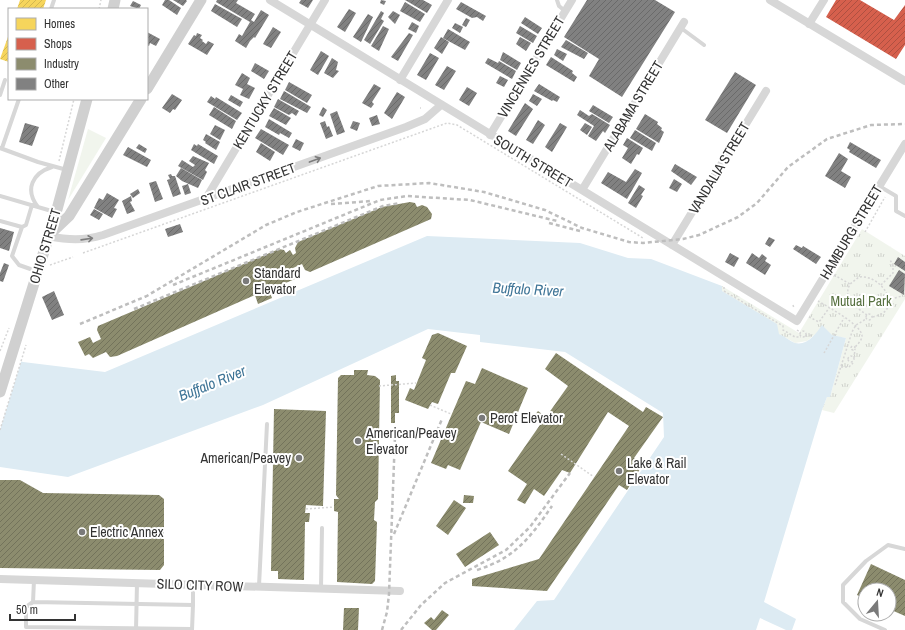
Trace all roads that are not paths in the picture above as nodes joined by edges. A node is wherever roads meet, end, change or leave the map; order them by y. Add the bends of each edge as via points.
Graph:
1 (202, 0) edge
2 (270, 0) edge
3 (325, 0) edge
4 (448, 0) edge
5 (557, 0) edge
6 (572, 0) edge
7 (770, 0) edge
8 (824, 0) edge
9 (565, 11) junction
10 (809, 24) junction
11 (310, 25) junction
12 (682, 25) joint
13 (704, 45) dead end
14 (5, 80) dead end
15 (400, 80) junction
16 (905, 81) edge
17 (148, 87) edge
18 (766, 91) dead end
19 (0, 95) edge
20 (19, 100) edge
21 (87, 100) edge
22 (140, 100) edge
23 (441, 105) junction
24 (490, 135) junction
25 (905, 144) edge
26 (1, 148) edge
27 (53, 167) junction
28 (67, 171) junction
29 (879, 186) junction
30 (582, 190) junction
31 (0, 196) edge
32 (205, 200) junction
33 (32, 205) junction
34 (39, 207) junction
35 (56, 212) junction
36 (69, 216) junction
37 (905, 216) edge
38 (0, 221) edge
39 (22, 227) junction
40 (48, 236) junction
41 (672, 246) junction
42 (37, 271) junction
43 (797, 321) joint
44 (0, 392) edge
45 (267, 424) dead end
46 (322, 528) dead end
47 (905, 549) edge
48 (0, 579) edge
49 (34, 580) junction
50 (137, 583) junction
51 (193, 585) junction
52 (259, 586) junction
53 (321, 589) junction
54 (400, 591) dead end
55 (33, 602) junction
56 (136, 604) junction
57 (193, 605) junction
58 (136, 629) edge
59 (192, 630) edge
60 (884, 630) edge

1 - 17 street
2 - 11 street, SOUTH STREET
3 - 11 street, KENTUCKY STREET
4 - 15 street
5 - 9 lane
6 - 9 street, VINCENNES STREET
7 - 10 street
8 - 10 street
9 - 24 street, VINCENNES STREET
10 - 16 street
11 - 15 street, SOUTH STREET
11 - 32 street, KENTUCKY STREET
12 - 13 lane
12 - 30 street, ALABAMA STREET
14 - 19 lane
15 - 23 street, SOUTH STREET
18 - 41 street, VANDALIA STREET
20 - 26 lane
21 - 28 street, OHIO STREET
22 - 36 street
23 - 24 street, SOUTH STREET
32 -> 23 street, ST CLAIR STREET via 406,127 425,119
24 - 30 street, SOUTH STREET
25 - 29 street, HAMBURG STREET
26 - 27 lane
27 - 28 lane
27 - 34 lane via 40,172 31,185 32,198
28 - 35 street, OHIO STREET
29 - 37 lane via 896,196 896,211
29 - 43 street, HAMBURG STREET
30 - 41 street, SOUTH STREET
31 - 33 lane
40 -> 32 street, ST CLAIR STREET via 86,240
33 - 34 lane
33 - 39 lane via 26,225
34 - 35 lane
35 - 36 lane
35 - 40 street, OHIO STREET
36 - 40 street
38 - 39 lane
39 - 42 lane via 12,256 19,265
40 - 42 street, OHIO STREET
41 - 43 street, SOUTH STREET
42 - 44 street, OHIO STREET via 21,343
45 - 52 lane
46 - 53 lane
47 - 60 lane via 888,545 866,560 843,585 843,602 860,619
48 - 49 street, SILO CITY ROW
49 - 50 street, SILO CITY ROW
49 - 55 lane
50 - 51 street, SILO CITY ROW
50 - 56 lane
51 - 52 street, SILO CITY ROW
51 - 57 lane
52 - 53 street, SILO CITY ROW
53 - 54 street, SILO CITY ROW
55 - 56 lane
55 - 58 lane via 26,607 26,627
56 - 57 lane
56 - 58 lane
57 - 59 lane
58 - 59 lane

